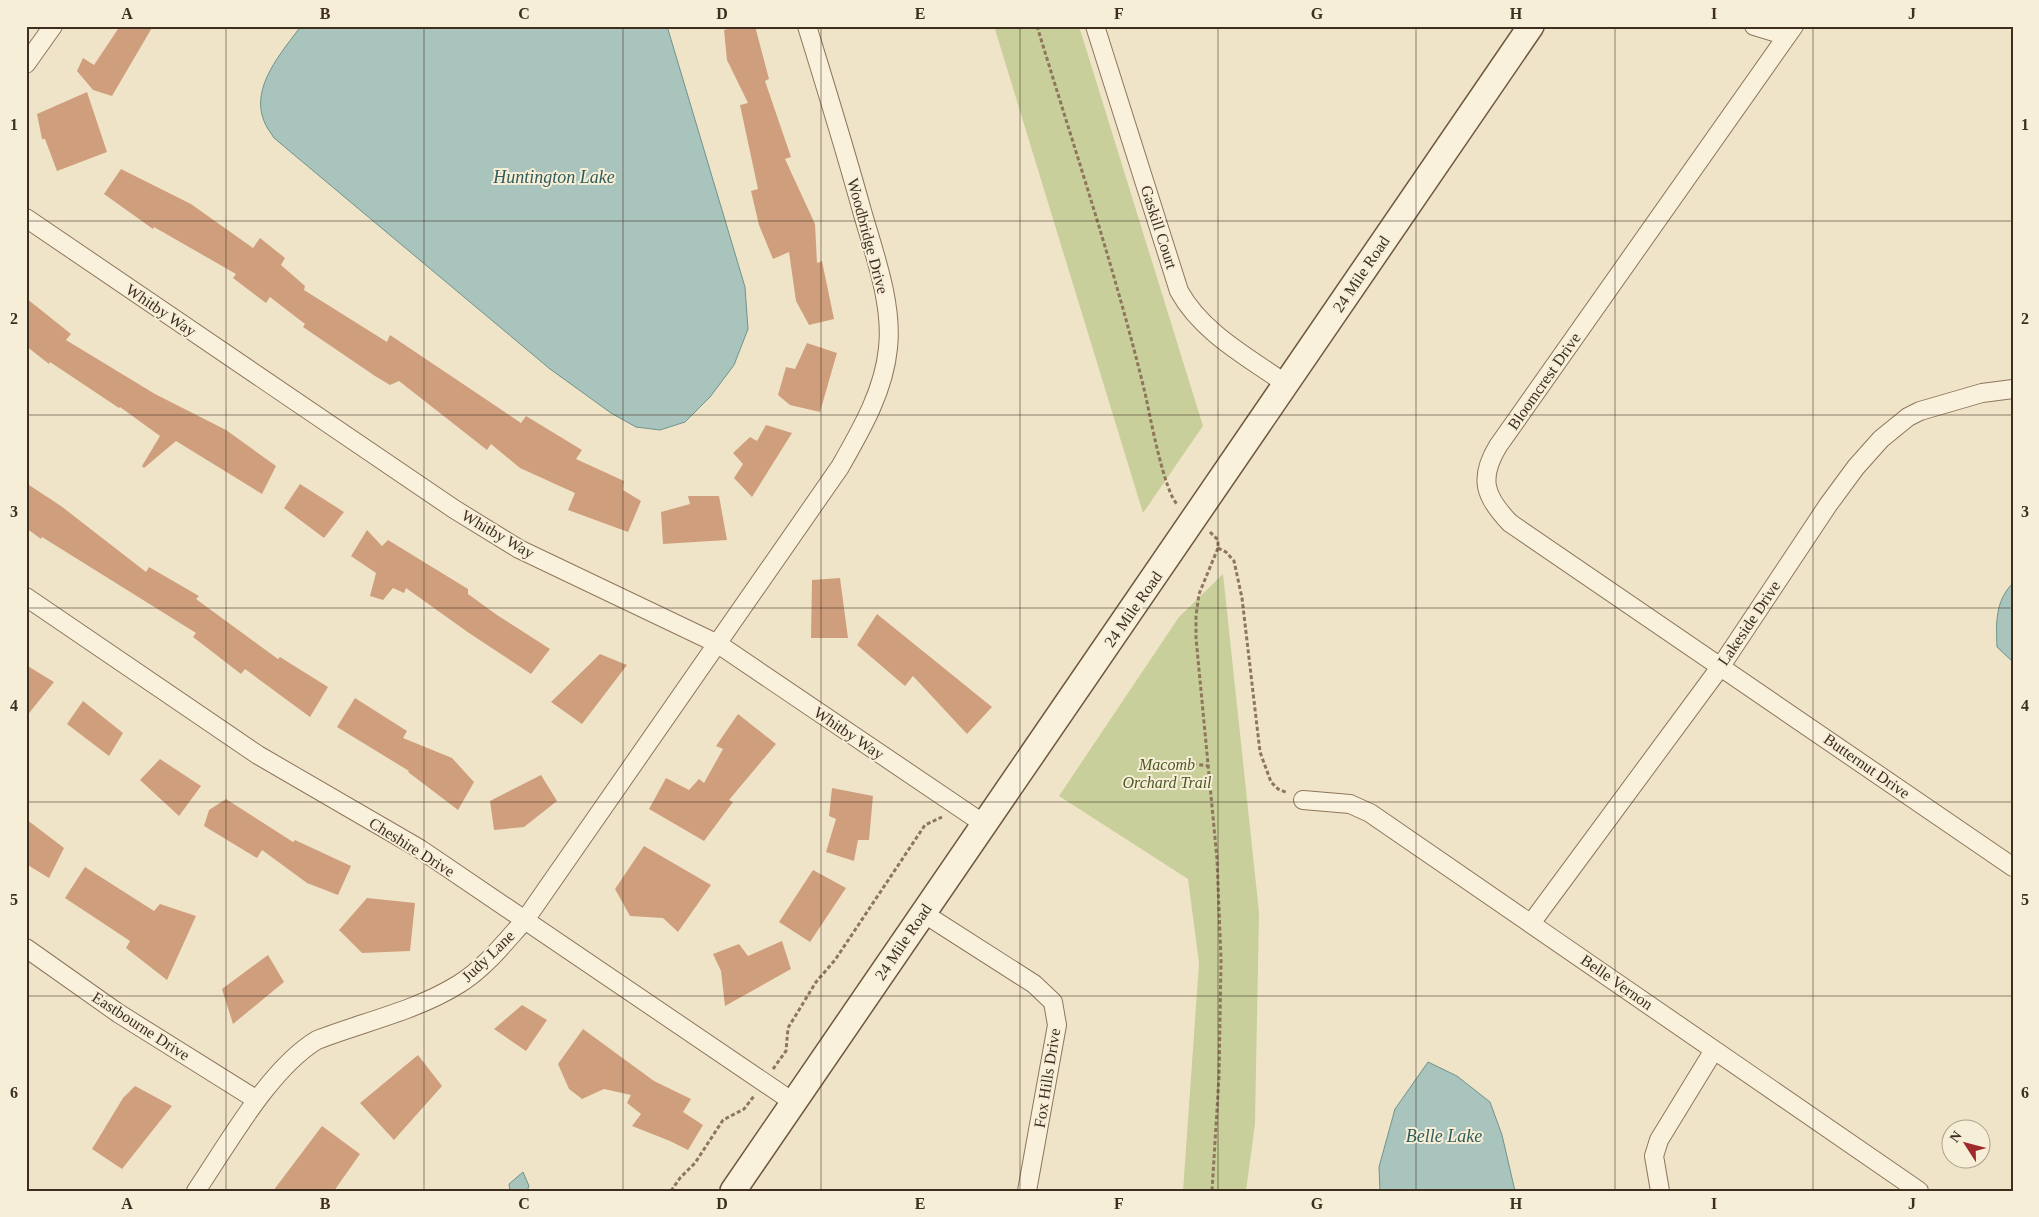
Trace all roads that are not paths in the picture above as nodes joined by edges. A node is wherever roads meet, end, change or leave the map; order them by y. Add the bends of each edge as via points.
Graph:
1 (52, 26) edge
2 (807, 26) edge
3 (1095, 26) edge
4 (1754, 26) edge
5 (1525, 29) edge
6 (1787, 29) edge
7 (26, 64) edge
8 (26, 218) edge
9 (1286, 384) junction
10 (2013, 389) edge
11 (26, 597) edge
12 (718, 644) junction
13 (1721, 666) junction
14 (1303, 800) road end
15 (984, 824) junction
16 (2013, 867) edge
17 (923, 913) junction
18 (525, 920) junction
19 (1532, 922) junction
20 (26, 948) edge
21 (1714, 1050) junction
22 (258, 1100) junction
23 (794, 1102) junction
24 (196, 1191) edge
25 (733, 1191) edge
26 (1027, 1191) edge
27 (1660, 1191) edge
28 (1919, 1191) edge

1 - 7 street
2 - 12 street, Woodbridge Drive via 881,276 889,328 888,348 880,386 840,466
3 - 9 street, Gaskill Court via 1179,291 1203,324
4 - 6 street
5 - 9 street, 24 Mile Road
6 - 13 street, Bloomcrest Drive via 1498,446 1488,465 1485,485 1495,507 1510,523
8 - 12 street, Whitby Way via 454,509 519,548
9 - 15 street, 24 Mile Road
10 - 13 street, Lakeside Drive via 1982,393 1920,411 1881,439 1828,505
11 - 18 street, Cheshire Drive via 258,755 420,850
12 - 15 street, Whitby Way
12 - 18 street, Judy Lane
13 - 16 street, Butternut Drive
13 - 19 street, Lakeside Drive
14 - 19 street, Belle Vernon via 1350,804 1370,813
15 - 17 street, 24 Mile Road
17 - 23 street, 24 Mile Road
17 - 26 street, Fox Hills Drive via 1034,984 1053,1002 1057,1025
18 - 22 street, Judy Lane via 482,966 460,984 304,1048
18 - 23 street, Cheshire Drive
19 - 21 street, Belle Vernon
20 - 22 street, Eastbourne Drive via 118,1013
21 - 27 street via 1659,1140 1654,1156
21 - 28 street, Belle Vernon
22 - 24 street, Judy Lane
23 - 25 street, 24 Mile Road

